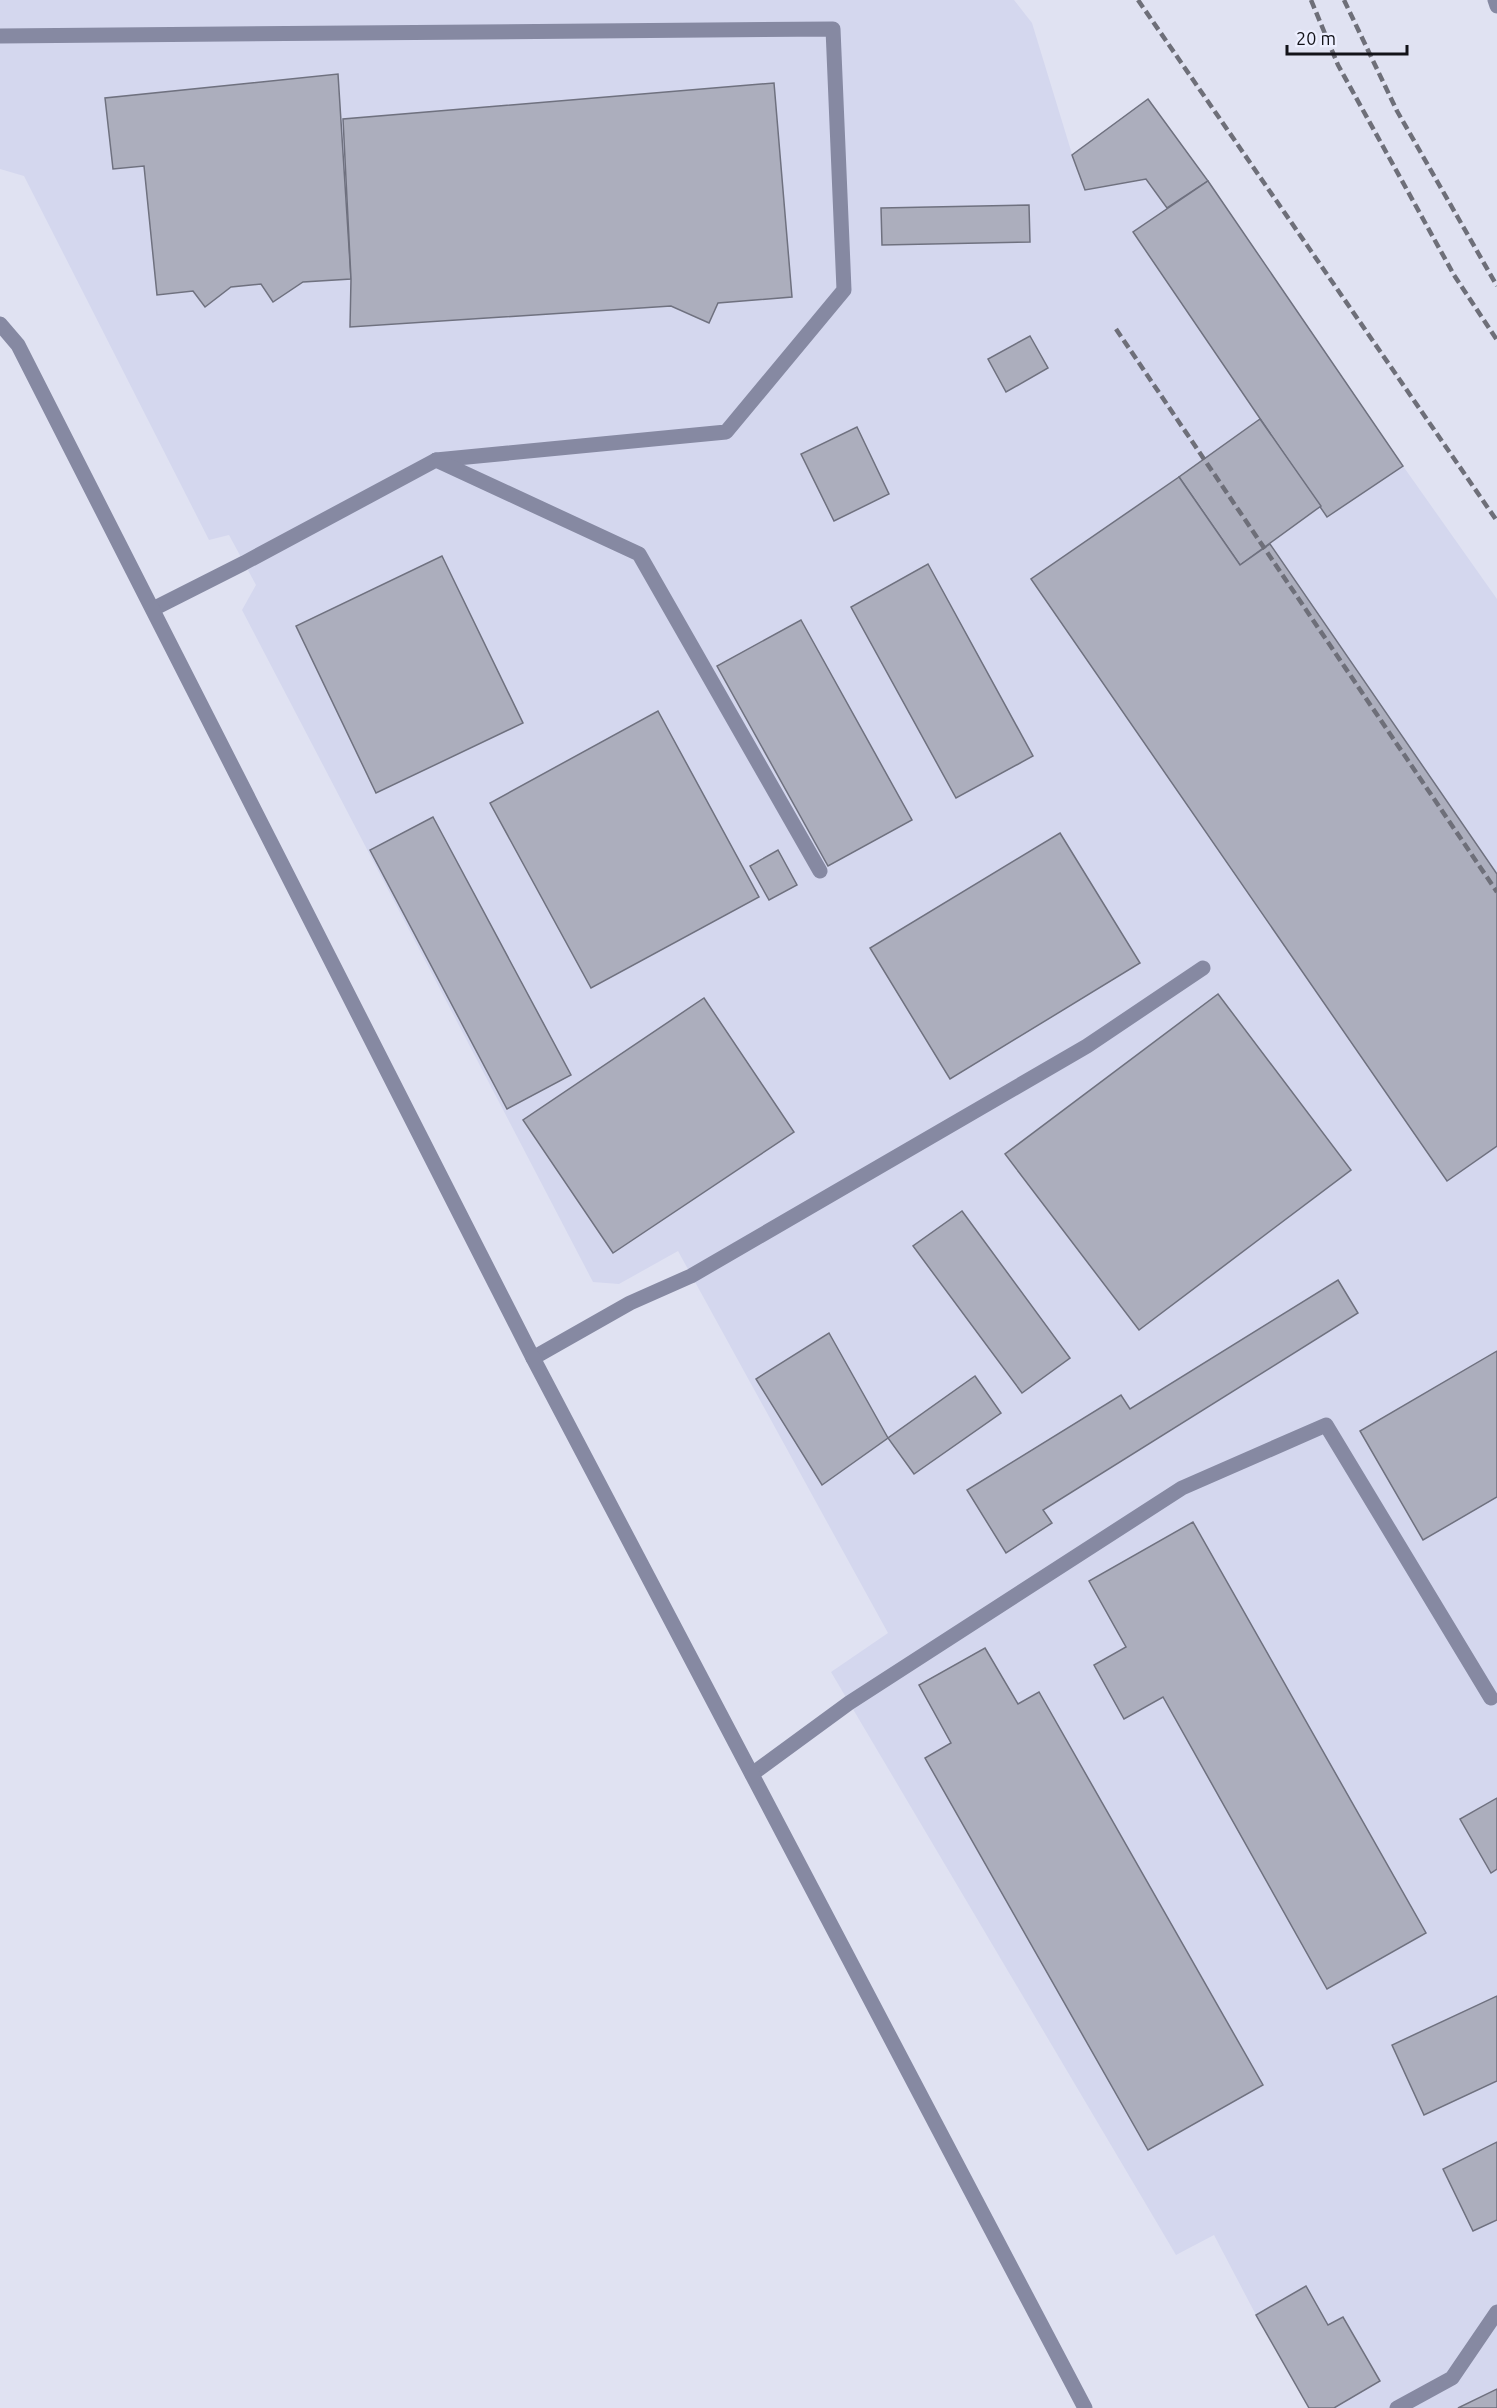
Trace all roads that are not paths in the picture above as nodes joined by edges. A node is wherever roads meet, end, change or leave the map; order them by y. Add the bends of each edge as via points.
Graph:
1 (1495, 0) edge
2 (1497, 6) edge
3 (0, 36) edge
4 (0, 324) edge
5 (436, 460) junction
6 (153, 609) junction
7 (820, 871) dead end
8 (1203, 968) dead end
9 (533, 1358) junction
10 (1491, 1698) dead end
11 (752, 1774) junction
12 (1497, 2312) edge
13 (1085, 2408) edge
14 (1398, 2408) edge

1 - 2 street
3 - 5 street via 833,29 844,290 726,432
4 - 6 street via 18,345
5 - 6 street
5 - 7 street via 639,554
6 - 9 street
8 - 9 street via 1077,1052 691,1276 630,1303
9 - 11 street
10 - 11 street via 1326,1425 1182,1488 849,1703
11 - 13 street
12 - 14 street via 1452,2378

